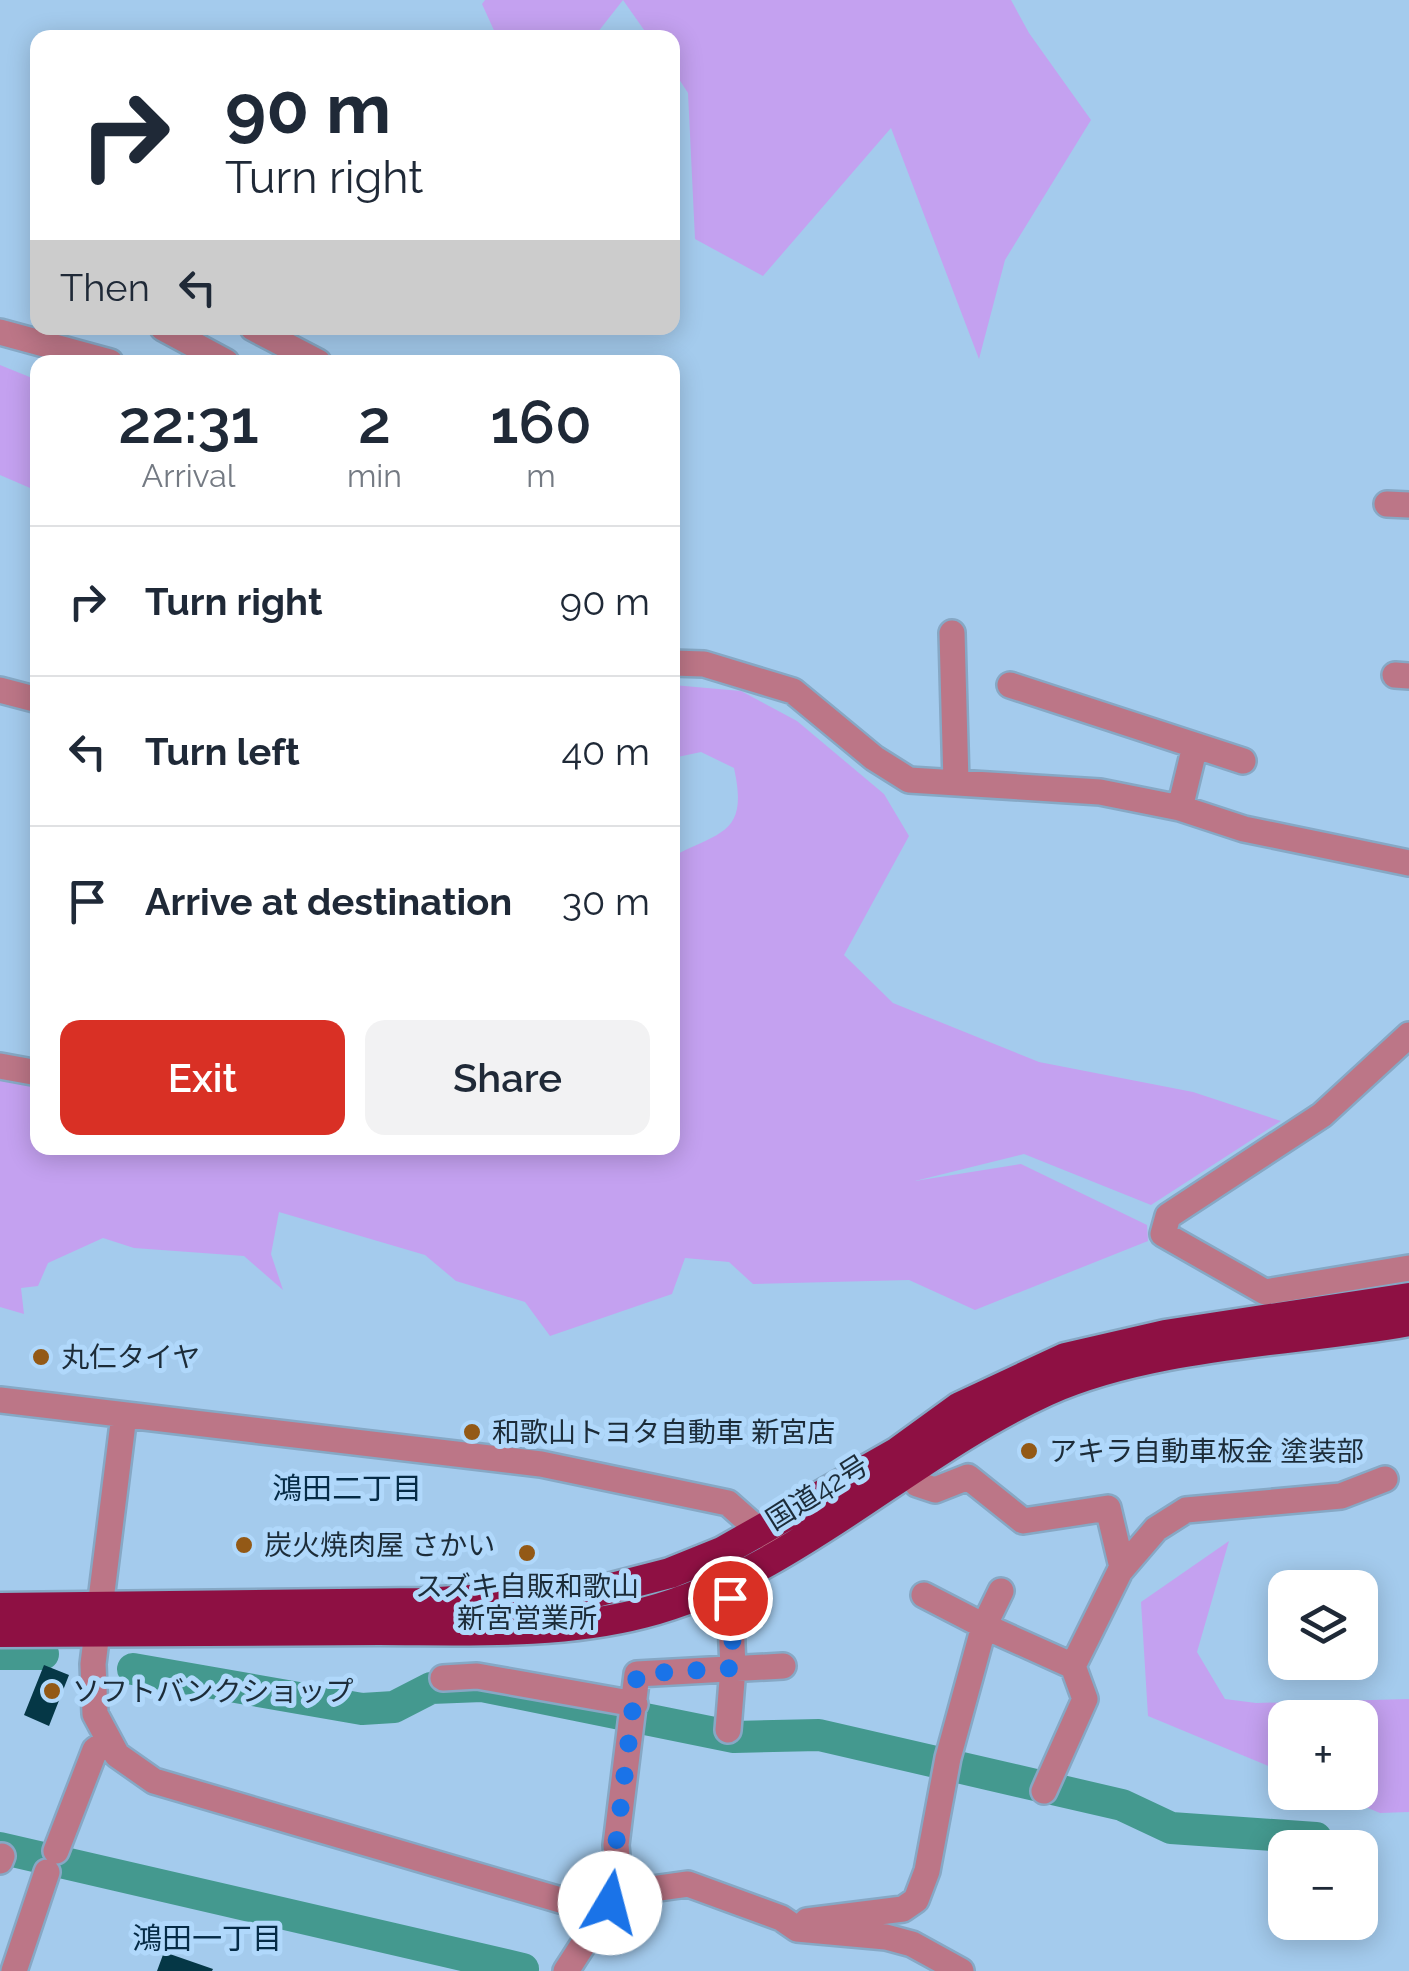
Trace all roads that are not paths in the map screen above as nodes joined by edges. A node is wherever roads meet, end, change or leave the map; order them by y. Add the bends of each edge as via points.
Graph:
1 (0, 332) edge
2 (177, 335) edge
3 (266, 335) edge
4 (84, 355) edge
5 (213, 355) edge
6 (305, 355) edge
7 (952, 633) dead end
8 (680, 663) edge
9 (1010, 685) dead end
10 (0, 690) edge
11 (30, 698) edge
12 (1195, 746) junction
13 (1243, 761) dead end
14 (956, 783) junction
15 (1180, 808) junction
16 (1409, 864) edge
17 (1409, 1035) edge
18 (0, 1066) edge
19 (30, 1072) edge
20 (1409, 1268) edge
21 (1409, 1298) edge
22 (1409, 1320) edge
23 (0, 1400) edge
24 (124, 1415) junction
25 (904, 1462) junction
26 (1385, 1479) dead end
27 (773, 1542) junction
28 (1120, 1571) junction
29 (1001, 1592) dead end
30 (924, 1594) dead end
31 (730, 1598) dead end
32 (0, 1608) edge
33 (100, 1620) junction
34 (984, 1626) junction
35 (0, 1632) edge
36 (782, 1666) dead end
37 (1073, 1666) junction
38 (734, 1668) junction
39 (443, 1678) dead end
40 (634, 1704) junction
41 (728, 1730) dead end
42 (109, 1740) junction
43 (1044, 1791) dead end
44 (610, 1903) junction
45 (797, 1929) junction
46 (14, 1971) edge
47 (566, 1971) edge
48 (961, 1971) edge

1 - 4 street
2 - 5 street
3 - 6 street
7 - 14 street
8 - 14 street via 793,690 909,780
9 - 12 street
10 - 11 street
12 - 13 street
12 - 15 street
14 - 15 street via 1100,792
15 - 16 street via 1244,830
17 - 20 street via 1322,1114 1168,1216 1162,1234 1266,1292
18 - 19 street
21 - 25 highway, 国道42号 via 1100,1347 973,1400
22 - 25 highway, 国道42号 via 1092,1373
23 - 24 street
24 - 27 street via 541,1464 728,1504
24 - 33 street
25 - 27 highway, 国道42号
25 - 28 street via 917,1484 935,1490 968,1477 1022,1521 1108,1508
26 - 28 street via 1341,1496 1186,1510 1156,1529
27 - 33 highway, 国道42号 via 712,1589 590,1624 464,1630
28 - 37 street
29 - 34 street
30 - 34 street
31 - 38 street
32 - 33 highway, 国道42号
33 - 35 highway, 国道42号
33 - 42 street via 95,1714
34 - 37 street
34 - 45 street via 916,1900 903,1909 811,1917
36 - 38 street
37 - 43 street via 1086,1698
38 - 40 street via 637,1674
38 - 41 street
39 - 40 street via 477,1676
40 - 44 street via 616,1845 619,1878
42 - 44 street via 154,1781 574,1904
42 - 46 street via 95,1750
44 - 45 street via 688,1884
44 - 47 street
45 - 48 street via 886,1936

